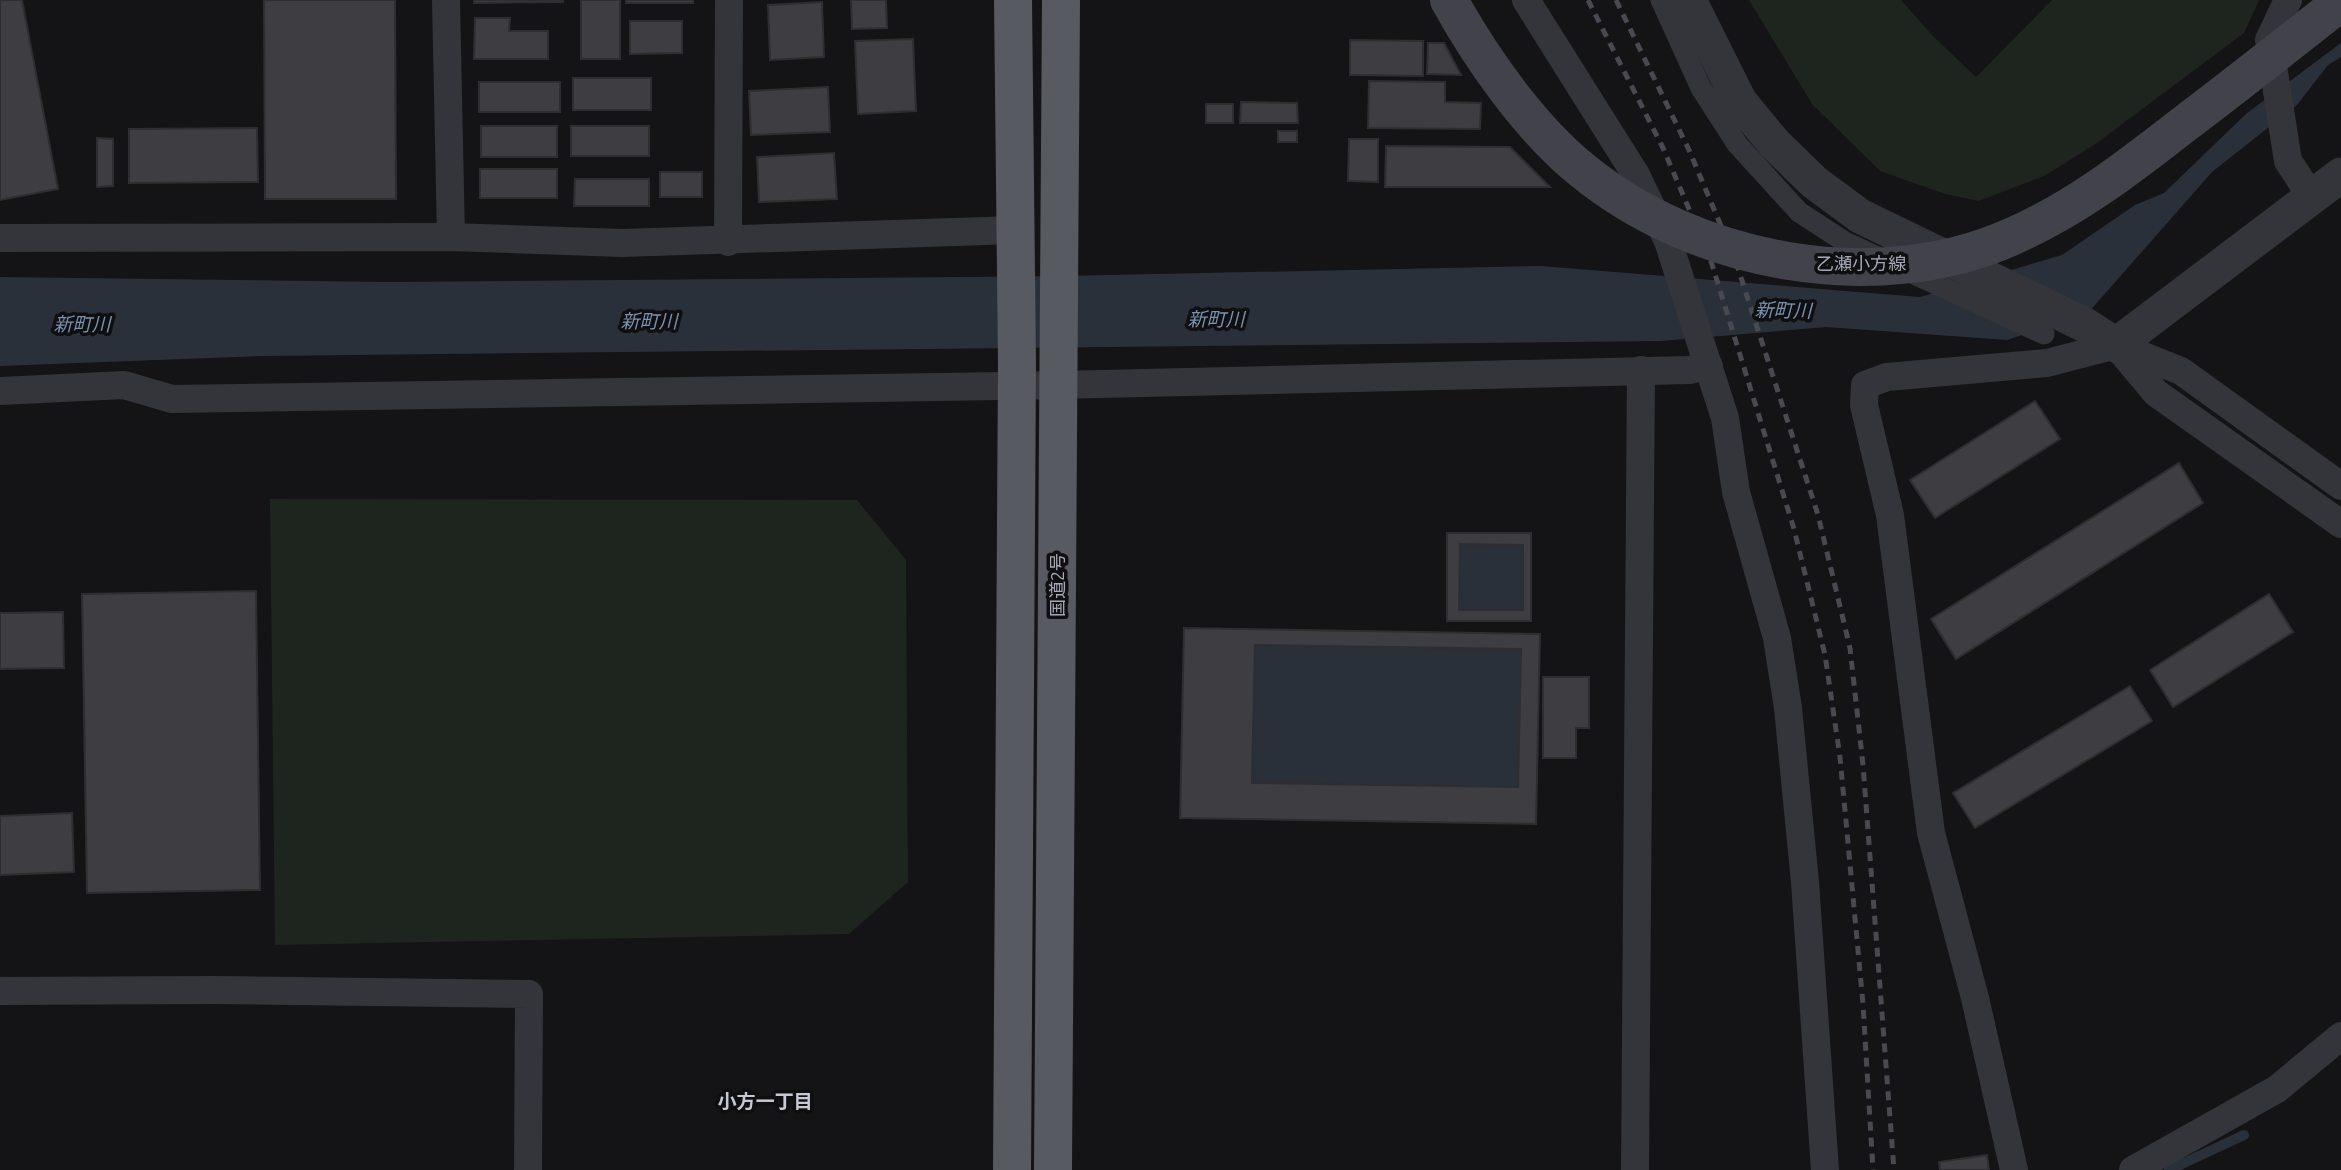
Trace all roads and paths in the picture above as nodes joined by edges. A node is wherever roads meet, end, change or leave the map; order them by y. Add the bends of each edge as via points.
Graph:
1 (446, 0) edge
2 (729, 0) edge
3 (1013, 0) edge
4 (1061, 0) edge
5 (1449, 0) edge
6 (1526, 0) edge
7 (1661, 0) edge
8 (1689, 0) edge
9 (2288, 0) edge
10 (2341, 2) edge
11 (2341, 176) edge
12 (2303, 186) junction
13 (451, 237) junction
14 (0, 238) edge
15 (728, 242) junction
16 (1015, 242) junction
17 (2044, 334) dead end
18 (2116, 345) junction
19 (1706, 355) junction
20 (1641, 370) junction
21 (1058, 374) junction
22 (1017, 375) junction
23 (0, 391) edge
24 (2341, 486) edge
25 (2341, 524) edge
26 (0, 991) edge
27 (2341, 1036) edge
28 (528, 1170) edge
29 (1012, 1170) edge
30 (1053, 1170) edge
31 (1636, 1170) edge
32 (1825, 1170) edge
33 (2014, 1170) edge
34 (2133, 1170) edge

1 - 13 street
2 - 15 street
3 - 16 highway
4 - 21 highway, 国道2号
5 - 10 main road, 乙瀬小方線, bridge via 1466,32 1527,114 1581,170 1663,223 1754,254 1819,266 1892,267 1957,257 2000,241 2095,193
6 - 19 street via 1636,175 1668,241
7 - 17 street via 1701,88 1737,144 1799,212 1845,242
8 - 18 street via 1740,102 1774,144 1814,182 1860,216
9 - 12 street via 2269,40 2288,161
11 - 12 street
12 - 18 street
13 - 14 street
13 - 15 street
15 - 16 street
16 - 22 highway
18 - 24 street via 2181,371
18 - 25 street via 2156,393
18 - 33 street via 2048,363 1887,377 1865,385 1864,405 1890,514 1931,833
19 - 20 street via 1689,370
19 - 32 street via 1725,418 1736,492 1777,638 1788,708
20 - 21 street
20 - 31 street
21 - 22 street
21 - 30 highway, 国道2号
22 - 23 street via 172,399 124,385
22 - 29 highway
26 - 28 street via 529,994
27 - 34 street via 2277,1089

